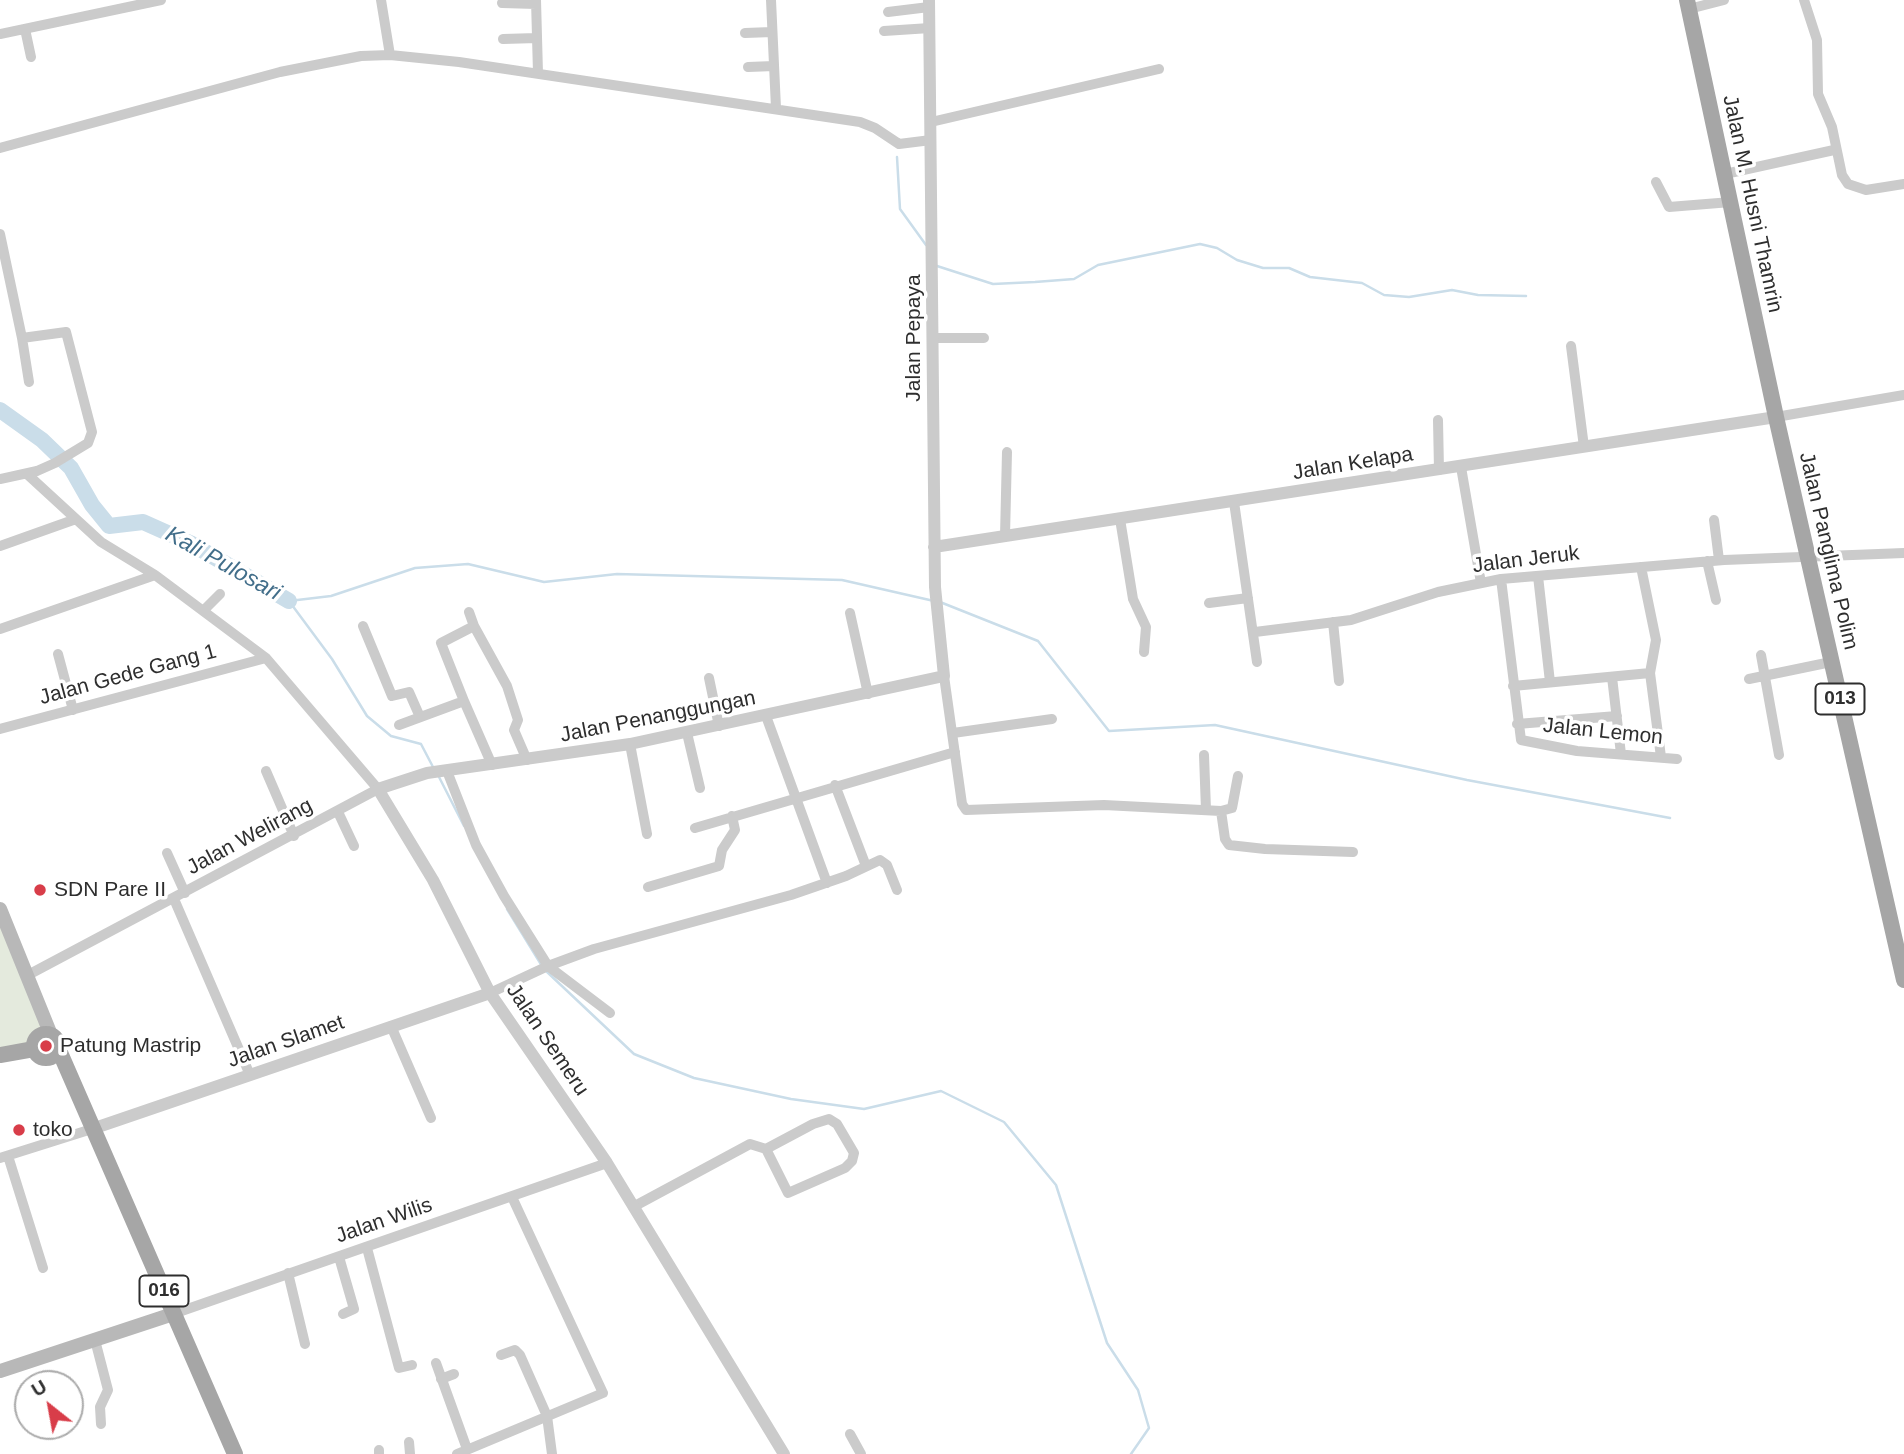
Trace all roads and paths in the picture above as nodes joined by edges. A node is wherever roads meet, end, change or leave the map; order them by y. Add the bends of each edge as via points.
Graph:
1 (161, 0) edge
2 (381, 0) edge
3 (771, 0) edge
4 (1724, 0) edge
5 (1804, 0) edge
6 (536, 2) edge
7 (502, 3) dead end
8 (929, 3) edge
9 (1688, 5) edge
10 (888, 12) dead end
11 (930, 28) junction
12 (25, 29) junction
13 (884, 31) dead end
14 (772, 32) junction
15 (745, 33) dead end
16 (0, 34) edge
17 (537, 38) junction
18 (503, 39) dead end
19 (390, 55) junction
20 (31, 57) dead end
21 (774, 66) junction
22 (748, 67) dead end
23 (1160, 69) dead end
24 (538, 73) junction
25 (776, 108) junction
26 (931, 122) junction
27 (931, 139) junction
28 (0, 148) edge
29 (1834, 150) junction
30 (1725, 174) junction
31 (1657, 182) dead end
32 (1904, 184) edge
33 (1731, 202) junction
34 (0, 234) edge
35 (22, 338) junction
36 (933, 338) junction
37 (984, 338) dead end
38 (1571, 346) dead end
39 (29, 382) dead end
40 (1904, 395) edge
41 (1776, 417) junction
42 (1438, 420) dead end
43 (1584, 447) junction
44 (1007, 452) dead end
45 (1461, 467) junction
46 (1439, 470) junction
47 (27, 474) junction
48 (0, 479) edge
49 (1234, 502) junction
50 (76, 519) junction
51 (1120, 519) junction
52 (1714, 520) dead end
53 (1005, 536) junction
54 (0, 546) edge
55 (934, 547) junction
56 (1904, 554) edge
57 (1808, 556) junction
58 (1713, 561) junction
59 (1641, 567) junction
60 (155, 575) junction
61 (1538, 576) junction
62 (1501, 579) junction
63 (1481, 583) junction
64 (220, 594) dead end
65 (1248, 598) junction
66 (1716, 600) dead end
67 (1209, 603) dead end
68 (204, 610) junction
69 (469, 612) dead end
70 (850, 613) dead end
71 (1333, 622) junction
72 (363, 626) dead end
73 (474, 626) junction
74 (0, 629) edge
75 (1255, 632) junction
76 (1144, 652) dead end
77 (58, 654) dead end
78 (1761, 655) dead end
79 (266, 658) junction
80 (1257, 662) dead end
81 (1831, 662) junction
82 (1650, 673) junction
83 (1764, 675) junction
84 (943, 676) junction
85 (1612, 677) junction
86 (709, 678) dead end
87 (1749, 678) dead end
88 (1339, 681) dead end
89 (1550, 682) junction
90 (1513, 685) junction
91 (867, 694) junction
92 (464, 701) junction
93 (73, 710) junction
94 (766, 716) junction
95 (1617, 716) junction
96 (420, 717) junction
97 (1052, 719) dead end
98 (1517, 724) junction
99 (400, 725) dead end
100 (719, 726) junction
101 (0, 729) edge
102 (687, 733) junction
103 (953, 733) junction
104 (630, 744) junction
105 (955, 752) junction
106 (1621, 754) junction
107 (1204, 755) dead end
108 (1779, 755) dead end
109 (1661, 757) junction
110 (1677, 759) dead end
111 (527, 760) junction
112 (492, 765) junction
113 (266, 771) dead end
114 (445, 771) junction
115 (1238, 776) dead end
116 (835, 785) junction
117 (700, 788) dead end
118 (378, 789) junction
119 (794, 796) junction
120 (1206, 810) junction
121 (1222, 811) junction
122 (338, 812) junction
123 (732, 816) junction
124 (695, 828) dead end
125 (647, 834) dead end
126 (294, 836) junction
127 (354, 846) dead end
128 (1353, 852) dead end
129 (167, 853) dead end
130 (866, 866) junction
131 (827, 883) junction
132 (648, 887) dead end
133 (897, 890) dead end
134 (185, 893) junction
135 (174, 899) junction
136 (0, 909) edge
137 (545, 967) junction
138 (28, 975) junction
139 (1904, 980) edge
140 (490, 993) junction
141 (610, 1013) dead end
142 (391, 1026) junction
143 (55, 1042) junction
144 (0, 1055) edge
145 (250, 1075) junction
146 (431, 1118) dead end
147 (95, 1128) junction
148 (766, 1149) junction
149 (4, 1157) edge
150 (607, 1163) junction
151 (512, 1197) junction
152 (633, 1207) junction
153 (367, 1248) junction
154 (339, 1257) junction
155 (43, 1268) dead end
156 (288, 1273) junction
157 (173, 1314) junction
158 (343, 1314) dead end
159 (95, 1340) junction
160 (305, 1344) dead end
161 (501, 1355) dead end
162 (436, 1363) dead end
163 (412, 1366) dead end
164 (0, 1371) edge
165 (454, 1374) dead end
166 (441, 1379) junction
167 (547, 1416) junction
168 (101, 1424) dead end
169 (850, 1434) dead end
170 (409, 1441) dead end
171 (467, 1449) junction
172 (235, 1454) edge
173 (410, 1454) edge
174 (457, 1454) edge
175 (552, 1454) edge
176 (784, 1454) edge
177 (861, 1454) edge

1 - 12 street
2 - 19 street
3 - 14 street
4 - 9 street
5 - 29 street via 1815,30 1816,83 1832,127
6 - 7 street
6 - 17 street
8 - 10 street
8 - 11 street, Jalan Pepaya
9 - 30 main road, Jalan M. Husni Thamrin / 013
11 - 13 street
11 - 26 street, Jalan Pepaya
12 - 16 street
12 - 20 street
14 - 15 street
14 - 21 street
17 - 18 street
17 - 24 street
19 - 24 street
19 - 28 street via 280,72
21 - 22 street
21 - 25 street
23 - 26 street
24 - 25 street
25 - 27 street via 864,122 899,144
26 - 27 street, Jalan Pepaya
27 - 36 street, Jalan Pepaya
29 - 30 street
29 - 32 street via 1842,175 1857,189
30 - 33 main road, Jalan M. Husni Thamrin / 013
31 - 33 street via 1671,208
33 - 41 main road, Jalan M. Husni Thamrin / 013
34 - 35 street
35 - 39 street
35 - 47 street via 66,332 90,440 74,453
36 - 37 street
36 - 55 street, Jalan Pepaya
38 - 43 street
40 - 41 street
41 - 43 street, Jalan Kelapa
41 - 57 main road, Jalan Panglima Polim / 013
42 - 46 street
43 - 45 street, Jalan Kelapa
44 - 53 street
45 - 46 street, Jalan Kelapa
45 - 63 street
46 - 49 street, Jalan Kelapa
47 - 48 street
47 - 50 street, Jalan Semeru
49 - 51 street, Jalan Kelapa
49 - 65 street
50 - 54 street
50 - 60 street, Jalan Semeru via 101,542
51 - 53 street, Jalan Kelapa
51 - 76 street via 1133,599 1146,627
52 - 58 street
53 - 55 street, Jalan Kelapa
55 - 84 street, Jalan Pepaya
56 - 57 street, Jalan Jeruk
57 - 58 street, Jalan Jeruk
57 - 81 main road, Jalan Panglima Polim / 013
58 - 59 street, Jalan Jeruk
58 - 66 street
59 - 61 street, Jalan Jeruk
59 - 82 street via 1656,640
60 - 68 street, Jalan Semeru
60 - 74 street
61 - 62 street, Jalan Jeruk
61 - 89 street
62 - 63 street, Jalan Jeruk
62 - 90 street, Jalan Lemon
63 - 71 street, Jalan Jeruk
64 - 68 street
65 - 67 street
65 - 75 street
68 - 79 street, Jalan Semeru
69 - 73 street
70 - 91 street
71 - 75 street, Jalan Jeruk
71 - 88 street
72 - 96 street via 392,696 409,692
73 - 92 street via 441,642
73 - 111 street via 507,687 518,720 514,730
75 - 80 street
77 - 93 street
78 - 83 street
79 - 93 street, Jalan Gede Gang 1
79 - 118 street, Jalan Semeru
81 - 83 street
81 - 139 main road, Jalan Panglima Polim / 013
82 - 85 street
82 - 109 street
83 - 87 street
83 - 108 street
84 - 91 street, Jalan Penanggungan
84 - 103 street
85 - 89 street
85 - 95 street
86 - 100 street
89 - 90 street
90 - 98 street, Jalan Lemon
91 - 94 street, Jalan Penanggungan
92 - 96 street
92 - 112 street
93 - 101 street, Jalan Gede Gang 1
94 - 100 street, Jalan Penanggungan
94 - 119 street
95 - 98 street
95 - 106 street
96 - 99 street
97 - 103 street
98 - 106 street, Jalan Lemon via 1525,743
100 - 102 street, Jalan Penanggungan
102 - 104 street, Jalan Penanggungan
102 - 117 street
103 - 105 street
104 - 111 street, Jalan Penanggungan
104 - 125 street
105 - 116 street
105 - 120 street via 962,804 969,811 1078,806
106 - 109 street, Jalan Lemon
107 - 120 street
109 - 110 street, Jalan Lemon
111 - 112 street, Jalan Penanggungan
112 - 114 street, Jalan Penanggungan
113 - 126 street
114 - 118 street, Jalan Penanggungan
114 - 137 street via 476,845
115 - 121 street via 1232,807
116 - 119 street
116 - 130 street
118 - 122 street, Jalan Welirang
118 - 140 street, Jalan Semeru via 433,880
119 - 123 street
119 - 131 street
120 - 121 street
121 - 128 street via 1229,845
122 - 126 street, Jalan Welirang
122 - 127 street
123 - 124 street
123 - 132 street via 735,830 722,850 719,866
126 - 134 street, Jalan Welirang
129 - 134 street
130 - 131 street
130 - 133 street via 884,861
131 - 137 street
134 - 135 street, Jalan Welirang
135 - 138 street, Jalan Welirang
135 - 145 street
136 - 138 main road
137 - 140 street
137 - 141 street
138 - 143 main road
140 - 142 street, Jalan Slamet
140 - 150 street, Jalan Semeru
142 - 145 street, Jalan Slamet
142 - 146 street
143 - 144 main road via 47,1058 34,1049
143 - 147 main road, 016
145 - 147 street, Jalan Slamet
147 - 149 street
147 - 157 main road, 016
148 - 148 street via 788,1192 845,1168 854,1153 829,1119
148 - 152 street via 750,1144
149 - 155 street
150 - 151 street, Jalan Wilis
150 - 152 street, Jalan Semeru
151 - 153 street, Jalan Wilis
151 - 167 street via 603,1392
152 - 176 street, Jalan Semeru
153 - 154 street, Jalan Wilis
153 - 163 street via 400,1368
154 - 156 street, Jalan Wilis
154 - 158 street via 354,1309
156 - 157 street, Jalan Wilis
156 - 160 street
157 - 159 main road
157 - 172 main road, 016
159 - 164 main road
159 - 168 street via 108,1390 100,1407
161 - 167 street via 518,1351
162 - 166 street
165 - 166 street
166 - 171 street
167 - 171 street
167 - 175 street
169 - 177 street
170 - 173 street
171 - 174 street

